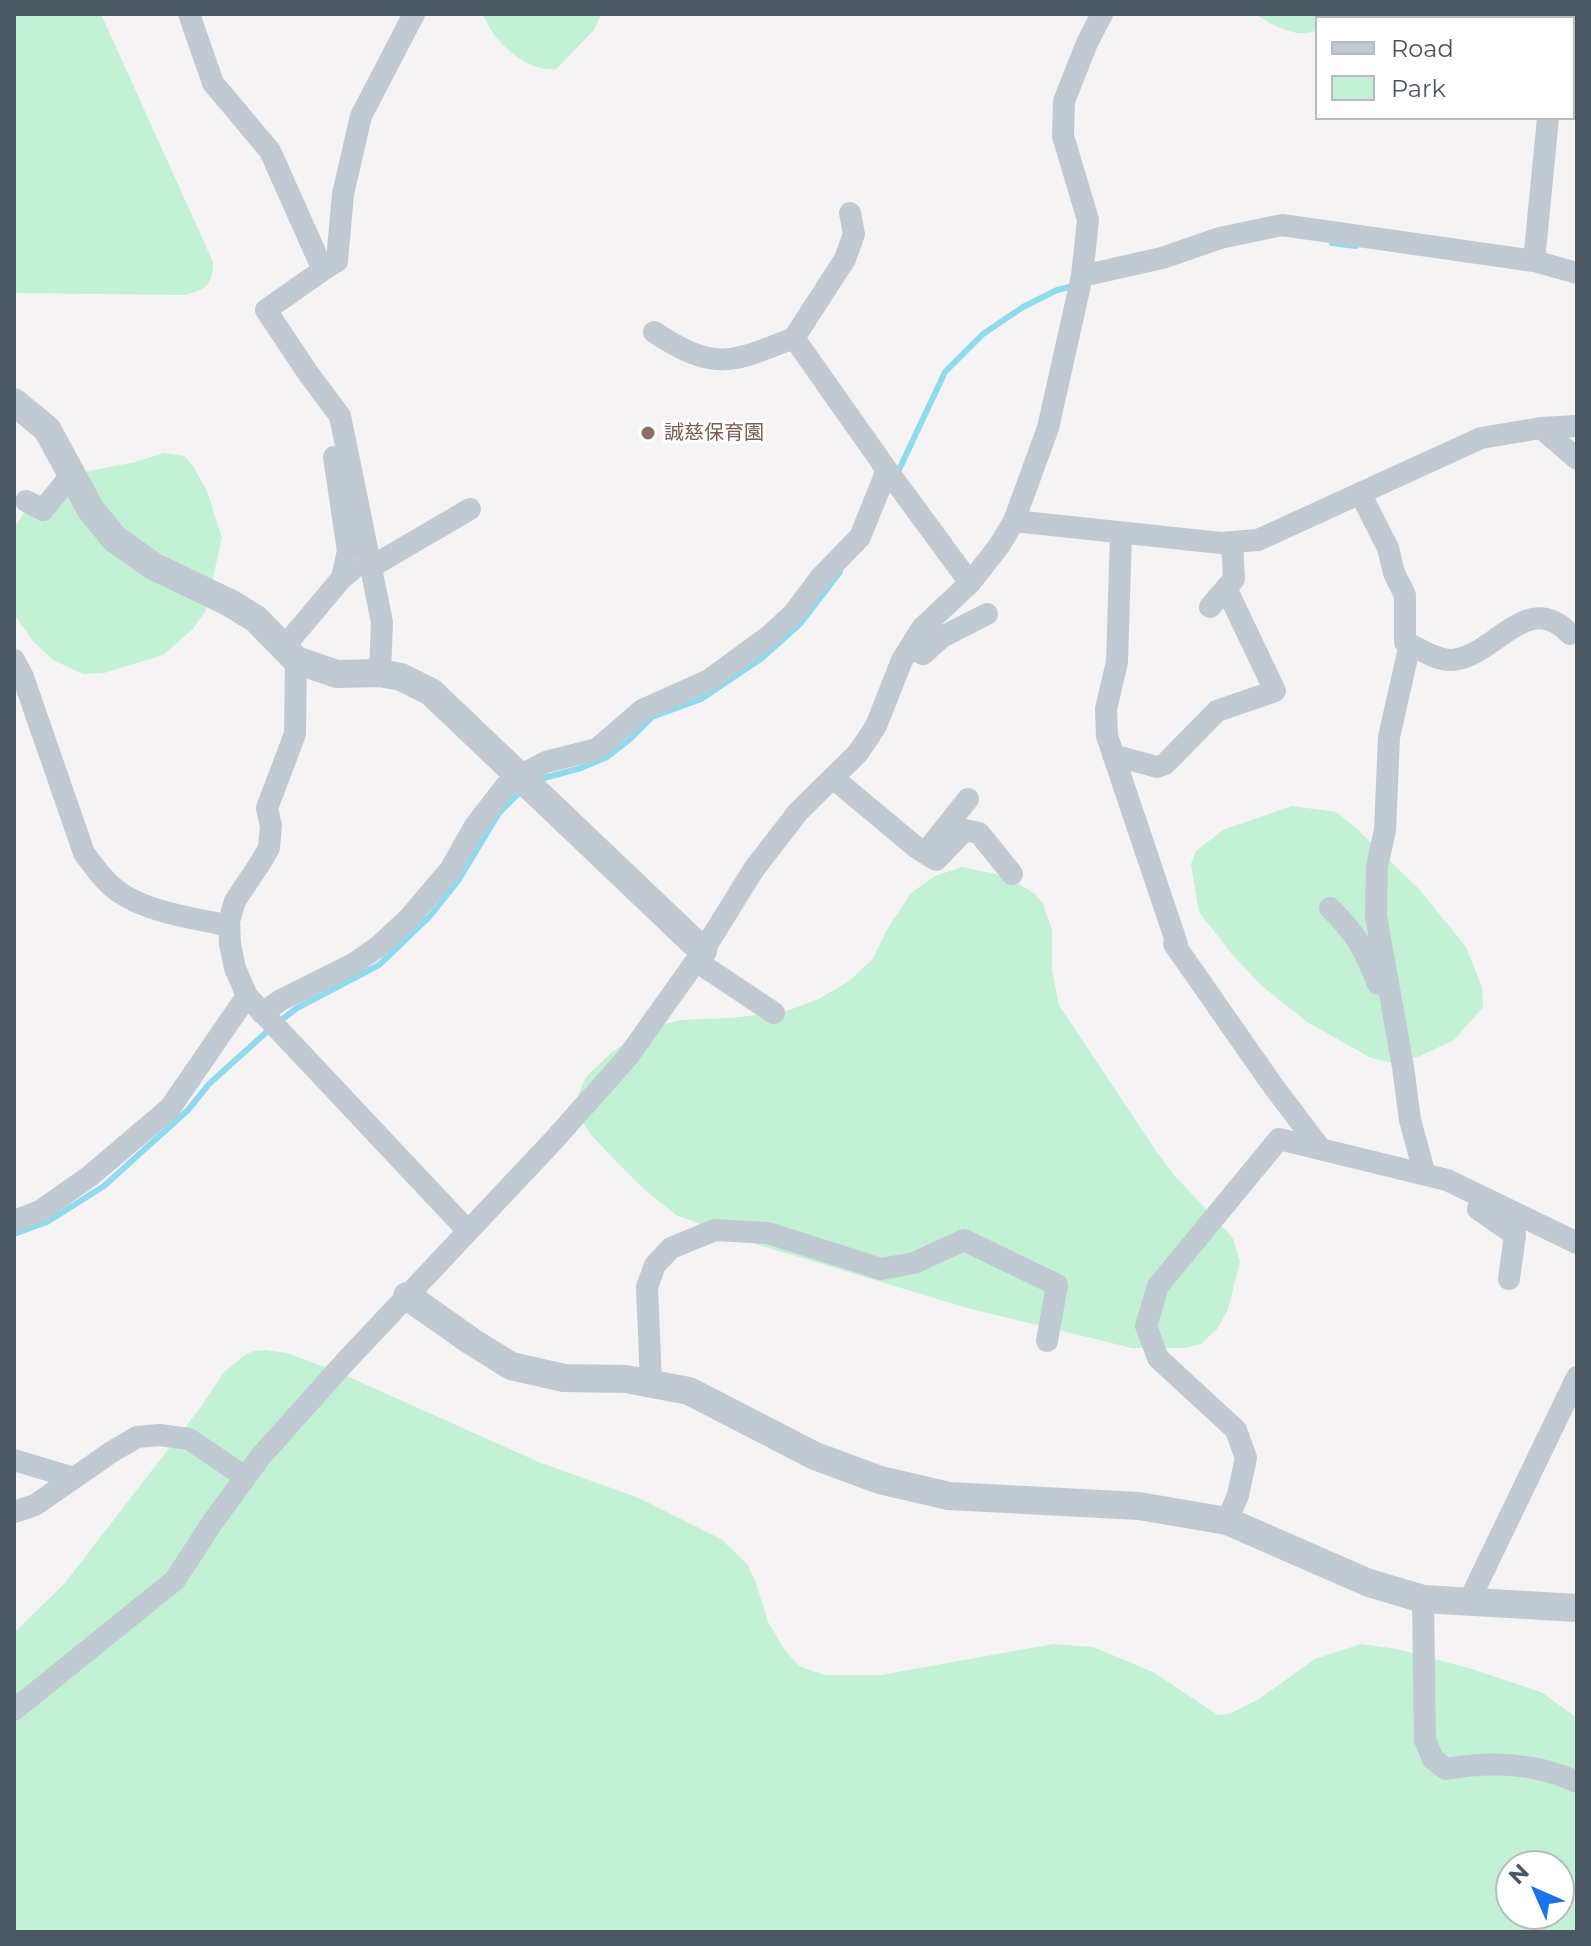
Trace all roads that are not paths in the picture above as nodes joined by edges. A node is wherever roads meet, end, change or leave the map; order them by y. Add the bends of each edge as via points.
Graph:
1 (189, 14) edge
2 (414, 14) edge
3 (1102, 14) edge
4 (1548, 120) edge
5 (850, 213) dead end
6 (1534, 261) junction
7 (323, 270) junction
8 (1577, 273) edge
9 (1082, 276) junction
10 (654, 332) dead end
11 (794, 338) junction
12 (14, 402) edge
13 (318, 412) dead end
14 (1577, 426) edge
15 (1541, 428) junction
16 (1577, 459) edge
17 (72, 474) junction
18 (893, 479) junction
19 (1360, 493) junction
20 (26, 501) dead end
21 (470, 509) dead end
22 (1014, 521) junction
23 (1121, 533) junction
24 (1232, 542) junction
25 (370, 562) junction
26 (342, 578) junction
27 (970, 583) junction
28 (1226, 588) junction
29 (1210, 607) dead end
30 (987, 614) dead end
31 (1570, 634) dead end
32 (1410, 644) junction
33 (910, 647) junction
34 (290, 654) junction
35 (14, 660) edge
36 (380, 673) junction
37 (1113, 755) junction
38 (519, 776) junction
39 (833, 778) junction
40 (968, 799) dead end
41 (925, 853) junction
42 (1012, 874) dead end
43 (1330, 908) dead end
44 (229, 926) junction
45 (700, 956) junction
46 (247, 996) junction
47 (1392, 1005) junction
48 (262, 1013) junction
49 (774, 1013) dead end
50 (1320, 1148) junction
51 (1425, 1175) junction
52 (1482, 1197) junction
53 (14, 1221) edge
54 (468, 1231) junction
55 (1577, 1243) edge
56 (1509, 1279) dead end
57 (407, 1296) junction
58 (1047, 1341) dead end
59 (1577, 1377) edge
60 (651, 1383) junction
61 (14, 1460) edge
62 (245, 1477) junction
63 (74, 1478) junction
64 (14, 1512) edge
65 (1227, 1521) junction
66 (1423, 1599) junction
67 (1469, 1601) junction
68 (1577, 1608) edge
69 (14, 1710) edge
70 (1577, 1782) edge

1 - 7 street via 213,83 270,151
2 - 7 street via 361,116 343,194 337,261
3 - 9 street via 1064,101 1063,136 1088,220
4 - 6 street
5 - 11 street via 854,234 845,259
6 - 8 street
6 - 9 street via 1282,225
7 - 25 street via 266,310 340,416
9 - 22 street via 1048,428
10 - 11 street via 713,361 745,357
11 - 18 street
12 - 17 street via 47,429
13 - 26 street via 329,425 348,551
14 - 15 street
15 - 16 street
15 - 19 street via 1481,438
17 - 20 street via 43,510
17 - 34 street via 91,510 115,539 153,566 256,619
18 - 27 street
18 - 38 street via 860,537 768,637 709,680 642,710 597,749 546,762
19 - 24 street via 1258,540
19 - 32 street via 1405,595 1405,642
21 - 25 street
22 - 23 street
22 - 27 street
23 - 24 street
23 - 37 street via 1117,662 1106,709
24 - 28 street via 1234,579
25 - 26 street
25 - 36 street via 382,622
26 - 34 street
27 - 33 street via 922,628
28 - 29 street
28 - 37 street via 1275,691 1217,711 1165,764 1157,767
30 - 33 street via 942,637 923,654
31 - 32 street via 1551,619 1529,619 1471,655 1451,661
32 - 47 street via 1389,737 1385,830 1377,866 1376,916
33 - 39 street via 876,726
34 - 36 street via 337,674
34 - 44 street via 295,734 267,808 269,848 235,901
35 - 44 street via 84,853 100,874 120,893 146,906
36 - 38 street via 431,692
37 - 50 street via 1174,944
38 - 45 street
38 - 48 street via 475,826 450,870 379,946
39 - 41 street
39 - 45 street via 798,812 754,869
40 - 41 street
41 - 42 street via 936,860 965,830 979,833
43 - 47 street via 1365,950
44 - 46 street via 235,968
45 - 49 street
45 - 54 street via 627,1058
46 - 48 street
46 - 53 street via 170,1108 90,1176 40,1211
47 - 51 street via 1410,1120
48 - 54 street
50 - 51 street
50 - 65 street via 1279,1139 1158,1286 1146,1326 1158,1358 1236,1430 1246,1458
51 - 52 street
52 - 55 street
52 - 56 street via 1478,1209 1515,1235
54 - 57 street
57 - 60 street via 511,1366 564,1378
57 - 62 street
58 - 60 street via 1057,1285 964,1240 914,1263 881,1269 768,1233 715,1230 671,1248 655,1265 647,1287
59 - 67 street
60 - 65 street via 689,1391 815,1456 880,1480 949,1496 1139,1506
61 - 63 street
62 - 63 street via 189,1439 160,1435 137,1437
62 - 69 street via 175,1580
63 - 64 street via 35,1505
65 - 66 street via 1369,1583
66 - 67 street
66 - 70 street via 1425,1740 1433,1759 1446,1769 1525,1766
67 - 68 street

